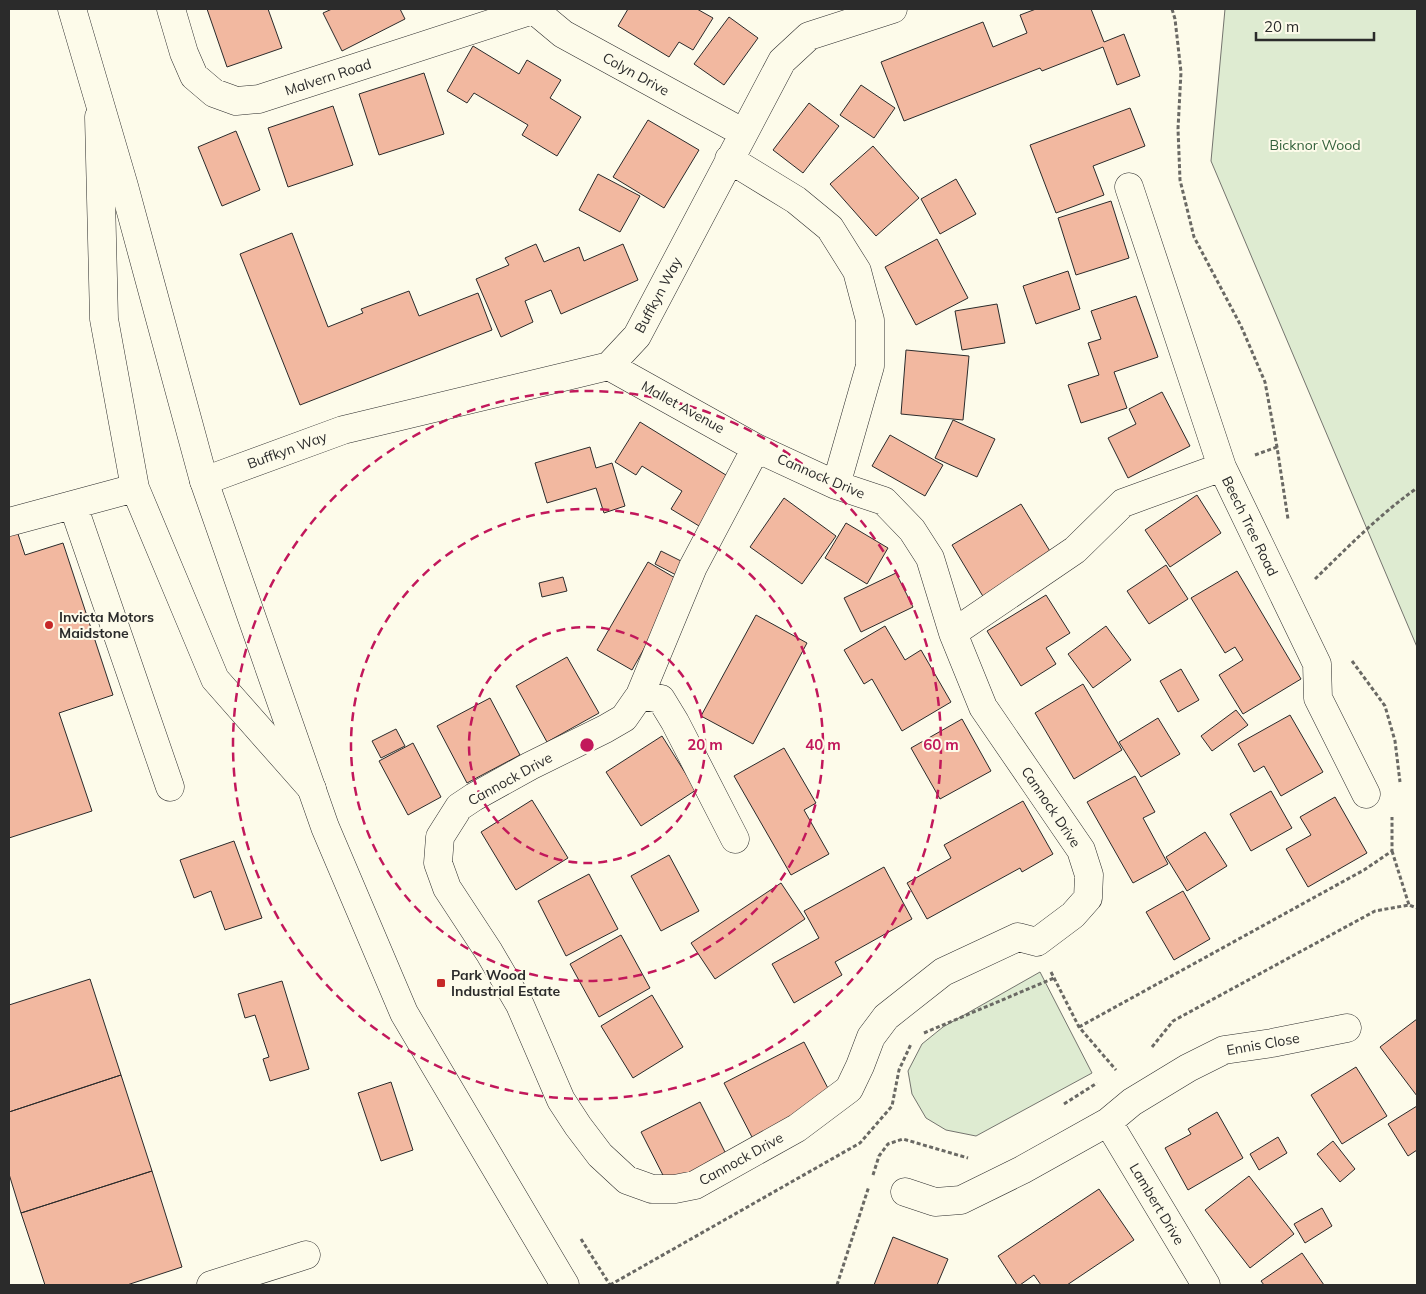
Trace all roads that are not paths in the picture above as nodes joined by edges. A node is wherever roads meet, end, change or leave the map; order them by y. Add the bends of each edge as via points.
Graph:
1 (72, 9) edge
2 (171, 9) edge
3 (533, 9) edge
4 (893, 9) edge
5 (99, 102) junction
6 (744, 132) junction
7 (729, 159) junction
8 (1129, 187) dead end
9 (609, 366) junction
10 (756, 448) junction
11 (1222, 467) junction
12 (204, 481) junction
13 (836, 485) junction
14 (135, 488) junction
15 (73, 505) junction
16 (9, 522) edge
17 (953, 633) junction
18 (640, 695) junction
19 (170, 787) dead end
20 (313, 790) junction
21 (1366, 794) dead end
22 (734, 839) dead end
23 (1347, 1028) dead end
24 (1108, 1122) junction
25 (904, 1192) dead end
26 (306, 1255) dead end
27 (210, 1285) edge
28 (564, 1285) edge
29 (1206, 1285) edge

1 - 5 street
2 - 3 street, Malvern Road via 194,76 214,93 236,101 259,99
3 - 6 street, Colyn Drive via 563,34
4 - 6 street, Buffkyn Way via 809,36 782,61
5 - 12 street
5 - 14 street via 104,319
6 - 7 street, Buffkyn Way
7 - 9 street, Buffkyn Way via 637,336
7 - 13 street via 796,200 830,228 857,271 870,320 870,366
8 - 11 street
9 - 10 street, Mallet Avenue
9 - 12 street, Buffkyn Way via 343,430
10 - 13 street, Cannock Drive
10 - 18 street, Cannock Drive via 693,567
11 - 17 street, Beech Tree Road via 1123,503 1075,550
11 - 21 street, Beech Tree Road via 1317,664 1318,698
12 - 20 street
13 - 17 street, Cannock Drive via 884,502 912,530 930,558
14 - 15 street
14 - 20 street via 215,679
15 - 16 street
15 - 19 street
17 - 18 street, Cannock Drive via 983,706 1081,850 1089,875 1088,898 1073,915 1037,942 1018,937 943,972 886,1017 871,1037 849,1089 797,1128 695,1185 675,1189 652,1190 627,1180 600,1155 578,1126 561,1100 520,1005 447,888 438,863 440,836 459,806 618,722
18 - 22 street via 661,698
20 - 28 street via 404,1013
23 - 24 street, Ennis Close via 1224,1050 1132,1102
24 - 25 street, Ennis Close via 961,1200 935,1202
24 - 29 street, Lambert Drive
26 - 27 street

